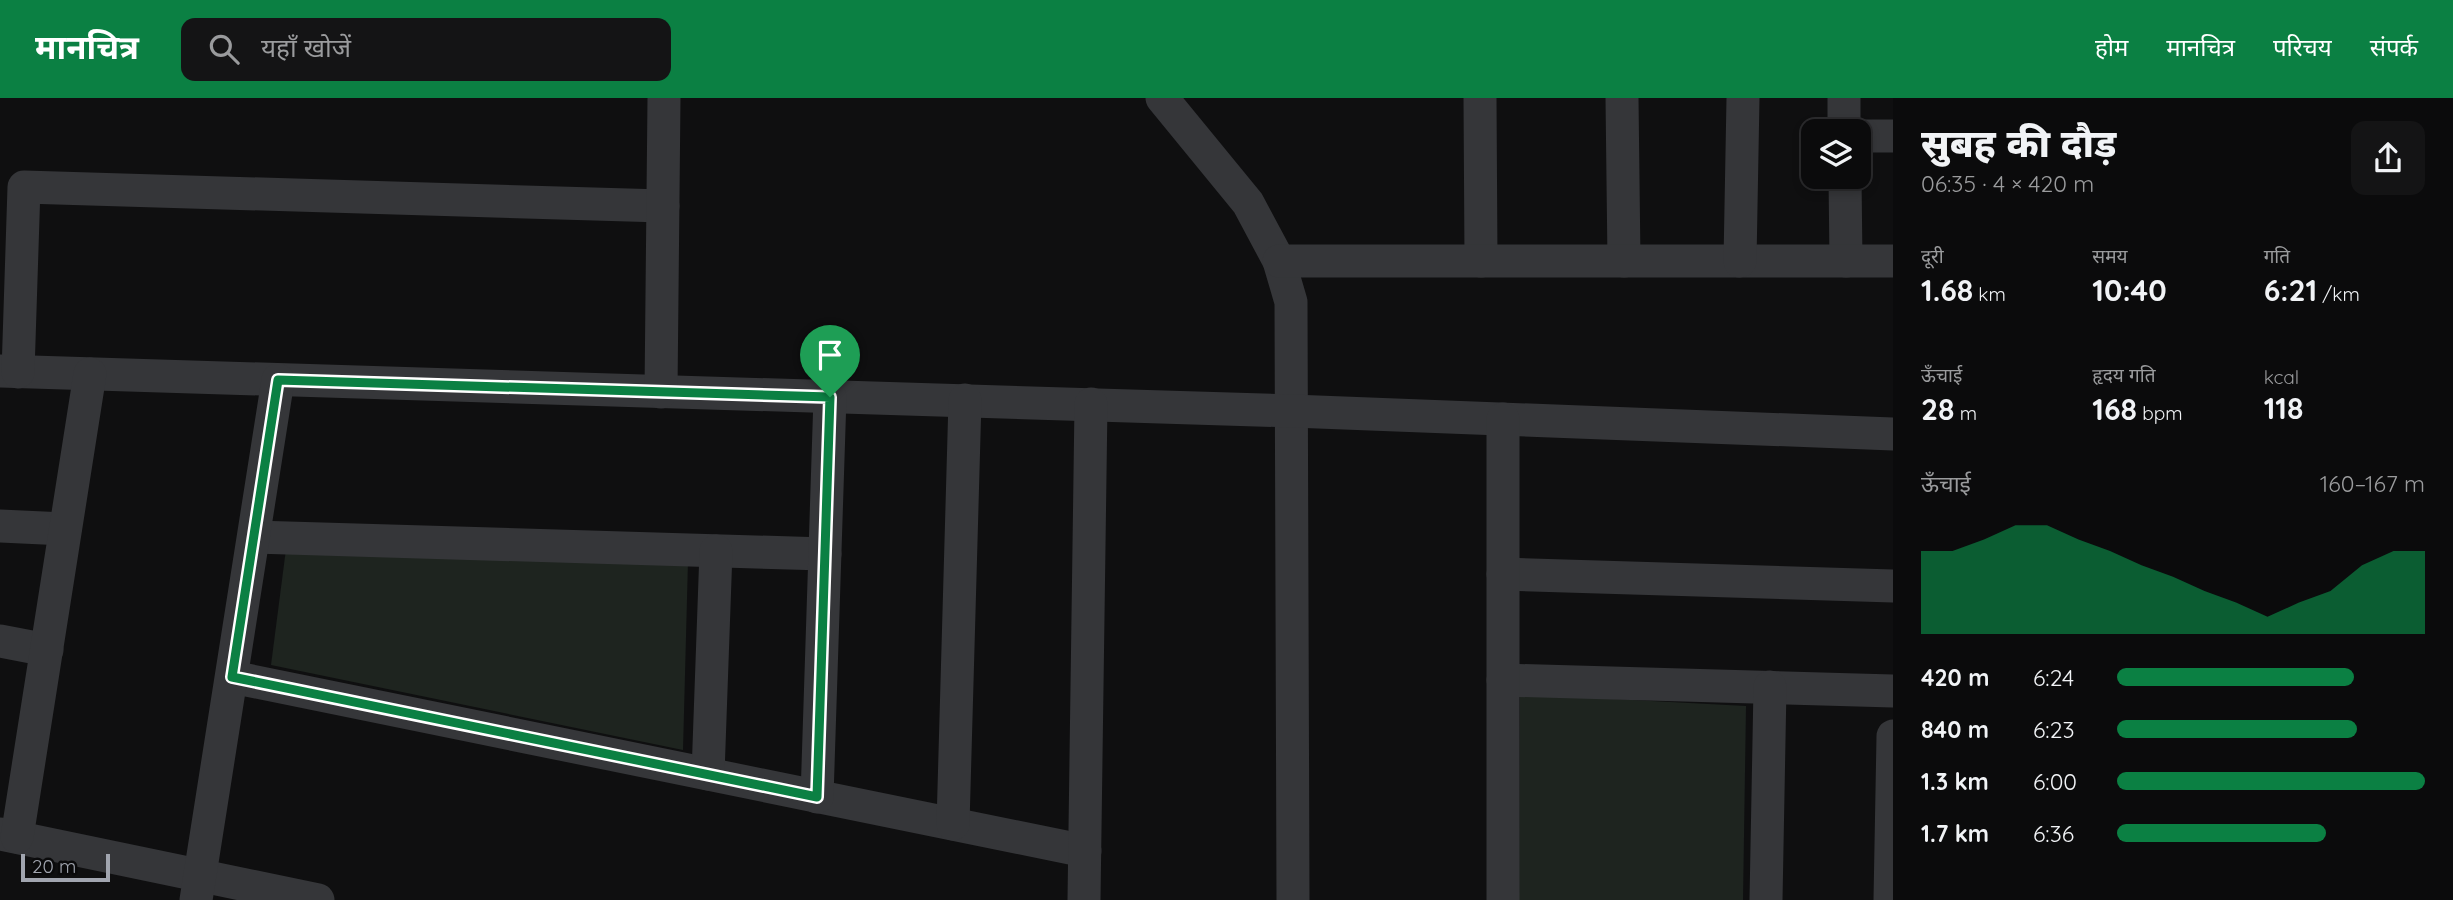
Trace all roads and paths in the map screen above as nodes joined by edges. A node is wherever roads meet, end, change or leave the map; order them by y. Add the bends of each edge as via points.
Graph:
1 (664, 98) edge
2 (1162, 98) edge
3 (1480, 98) edge
4 (1622, 98) edge
5 (1743, 98) edge
6 (1844, 98) edge
7 (1844, 119) edge
8 (1871, 136) edge
9 (1893, 136) edge
10 (1845, 189) edge
11 (663, 206) junction
12 (1279, 261) junction
13 (1481, 261) junction
14 (1624, 261) junction
15 (1740, 261) junction
16 (1846, 261) junction
17 (1893, 261) edge
18 (9, 372) edge
19 (90, 374) junction
20 (278, 380) junction
21 (661, 392) junction
22 (830, 397) junction
23 (965, 400) junction
24 (1091, 404) junction
25 (1292, 411) junction
26 (1503, 419) junction
27 (1893, 434) edge
28 (0, 526) edge
29 (65, 529) junction
30 (254, 537) junction
31 (716, 551) junction
32 (825, 554) junction
33 (1503, 573) junction
34 (1893, 586) edge
35 (0, 641) edge
36 (47, 650) junction
37 (232, 677) junction
38 (1503, 681) junction
39 (1770, 687) junction
40 (1893, 691) edge
41 (1893, 736) edge
42 (708, 774) junction
43 (817, 797) junction
44 (953, 824) junction
45 (9, 835) edge
46 (1085, 851) junction
47 (199, 888) edge
48 (318, 900) edge
49 (1084, 900) edge
50 (1295, 900) edge
51 (1503, 900) edge
52 (1766, 900) edge
53 (1890, 900) edge

1 - 11 street
2 - 12 street via 1248,203
3 - 13 street
4 - 14 street
5 - 15 street
6 - 7 street
8 - 9 street
10 - 16 street
11 - 18 street via 24,187
11 - 21 street
12 - 13 street
12 - 25 street via 1291,302
13 - 14 street
14 - 15 street
15 - 16 street
16 - 17 street
18 - 19 street
19 - 20 street
19 - 29 street
20 - 21 street
20 - 30 street
21 - 22 street
22 - 23 street
22 - 32 street
23 - 24 street
23 - 44 street
24 - 25 street
24 - 46 street
25 - 26 street
25 - 50 street
26 - 27 street
26 - 33 street
28 - 29 street
29 - 36 street
30 - 31 street
30 - 37 street
31 - 32 street
31 - 42 street
32 - 43 street
33 - 34 street
33 - 38 street
35 - 36 street
36 - 45 street
37 - 42 street
37 - 47 street
38 - 39 street
38 - 51 street
39 - 40 street
39 - 52 street
41 - 53 street
42 - 43 street
43 - 44 street
44 - 46 street
45 - 47 street
46 - 49 street
47 - 48 street

